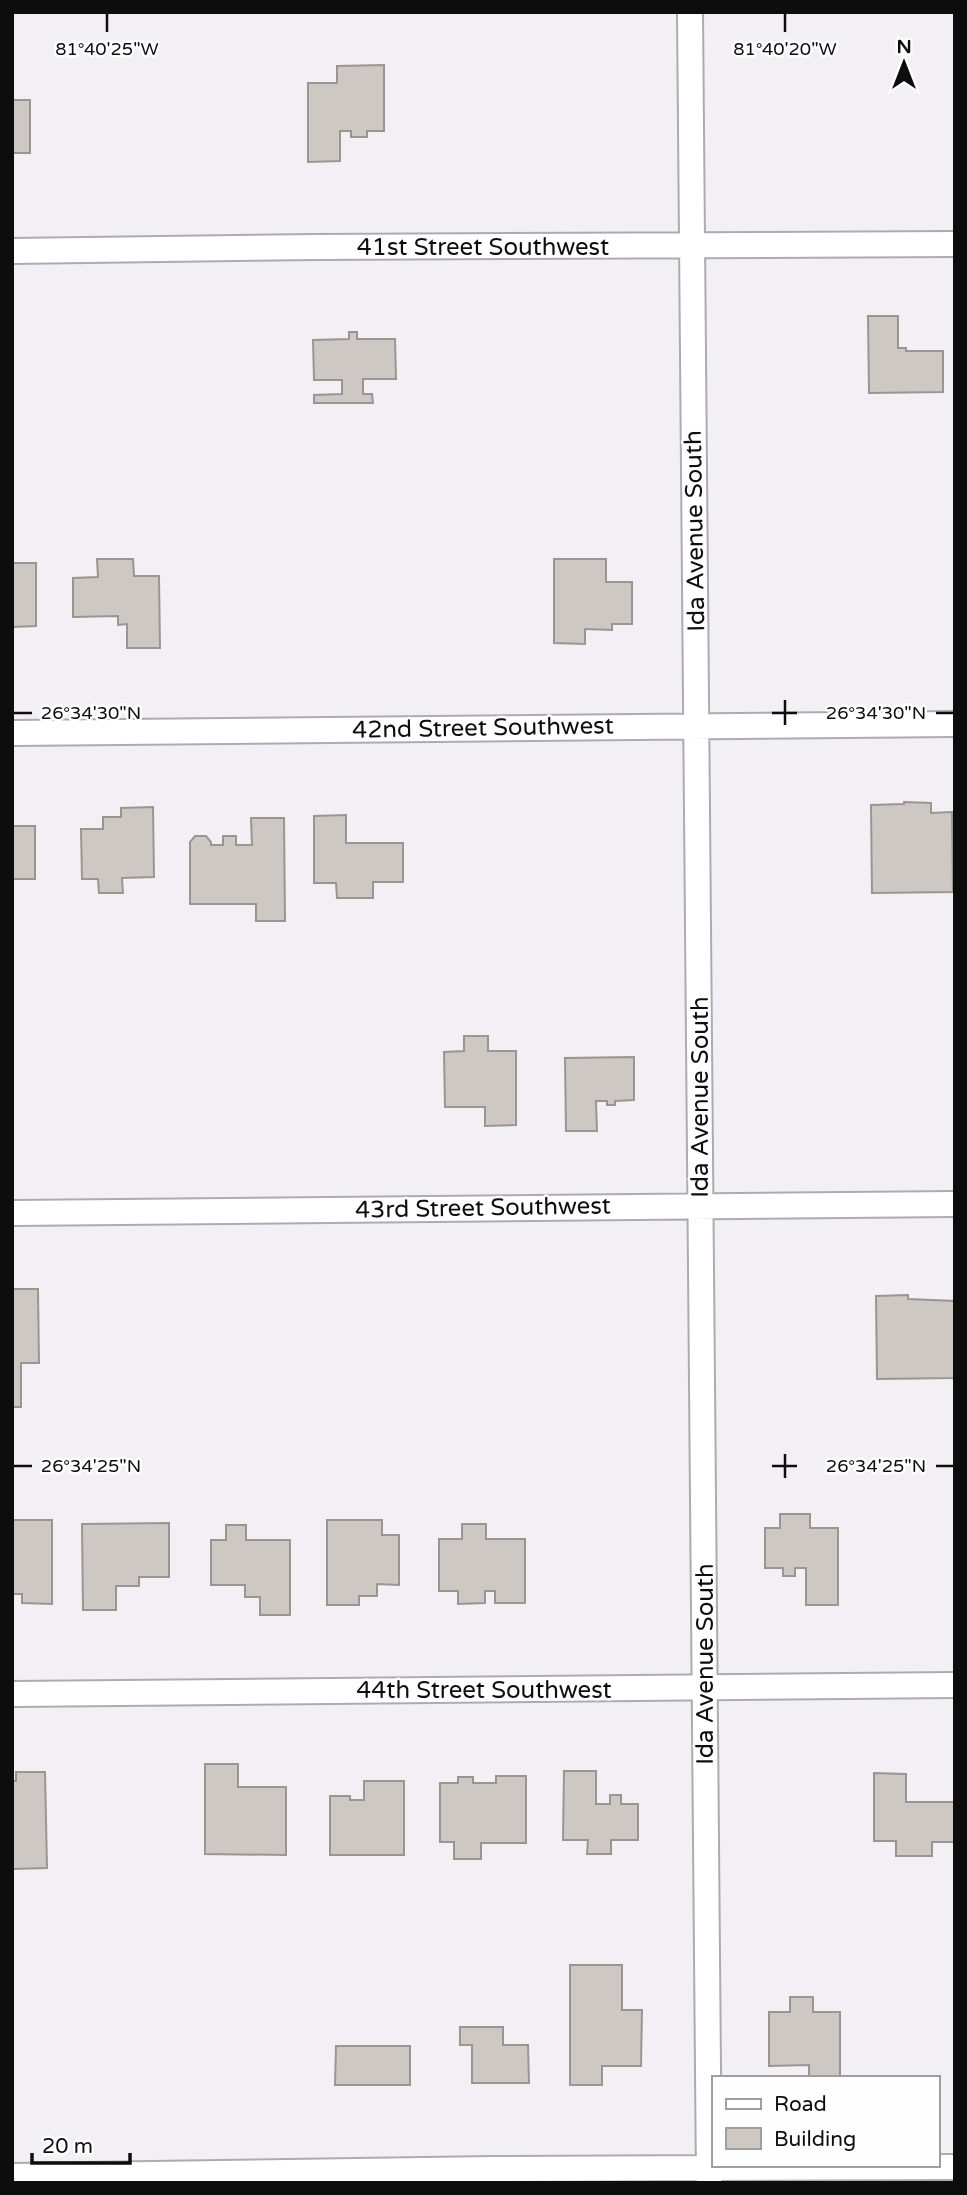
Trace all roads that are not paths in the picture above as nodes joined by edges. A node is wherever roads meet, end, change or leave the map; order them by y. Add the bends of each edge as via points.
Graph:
1 (690, 12) edge
2 (955, 244) edge
3 (692, 247) junction
4 (12, 251) edge
5 (955, 724) edge
6 (697, 726) junction
7 (12, 733) edge
8 (955, 1204) edge
9 (701, 1206) junction
10 (12, 1213) edge
11 (955, 1685) edge
12 (705, 1688) junction
13 (12, 1694) edge
14 (955, 2167) edge
15 (12, 2176) edge
16 (709, 2176) edge

1 - 3 street, Ida Avenue South
2 - 3 street, 41st Street Southwest
3 - 4 street, 41st Street Southwest
3 - 6 street, Ida Avenue South
5 - 6 street, 42nd Street Southwest
6 - 7 street, 42nd Street Southwest
6 - 9 street, Ida Avenue South
8 - 9 street, 43rd Street Southwest
9 - 10 street, 43rd Street Southwest
9 - 12 street, Ida Avenue South
11 - 12 street, 44th Street Southwest
12 - 13 street, 44th Street Southwest
12 - 16 street, Ida Avenue South
14 - 16 street
15 - 16 street

